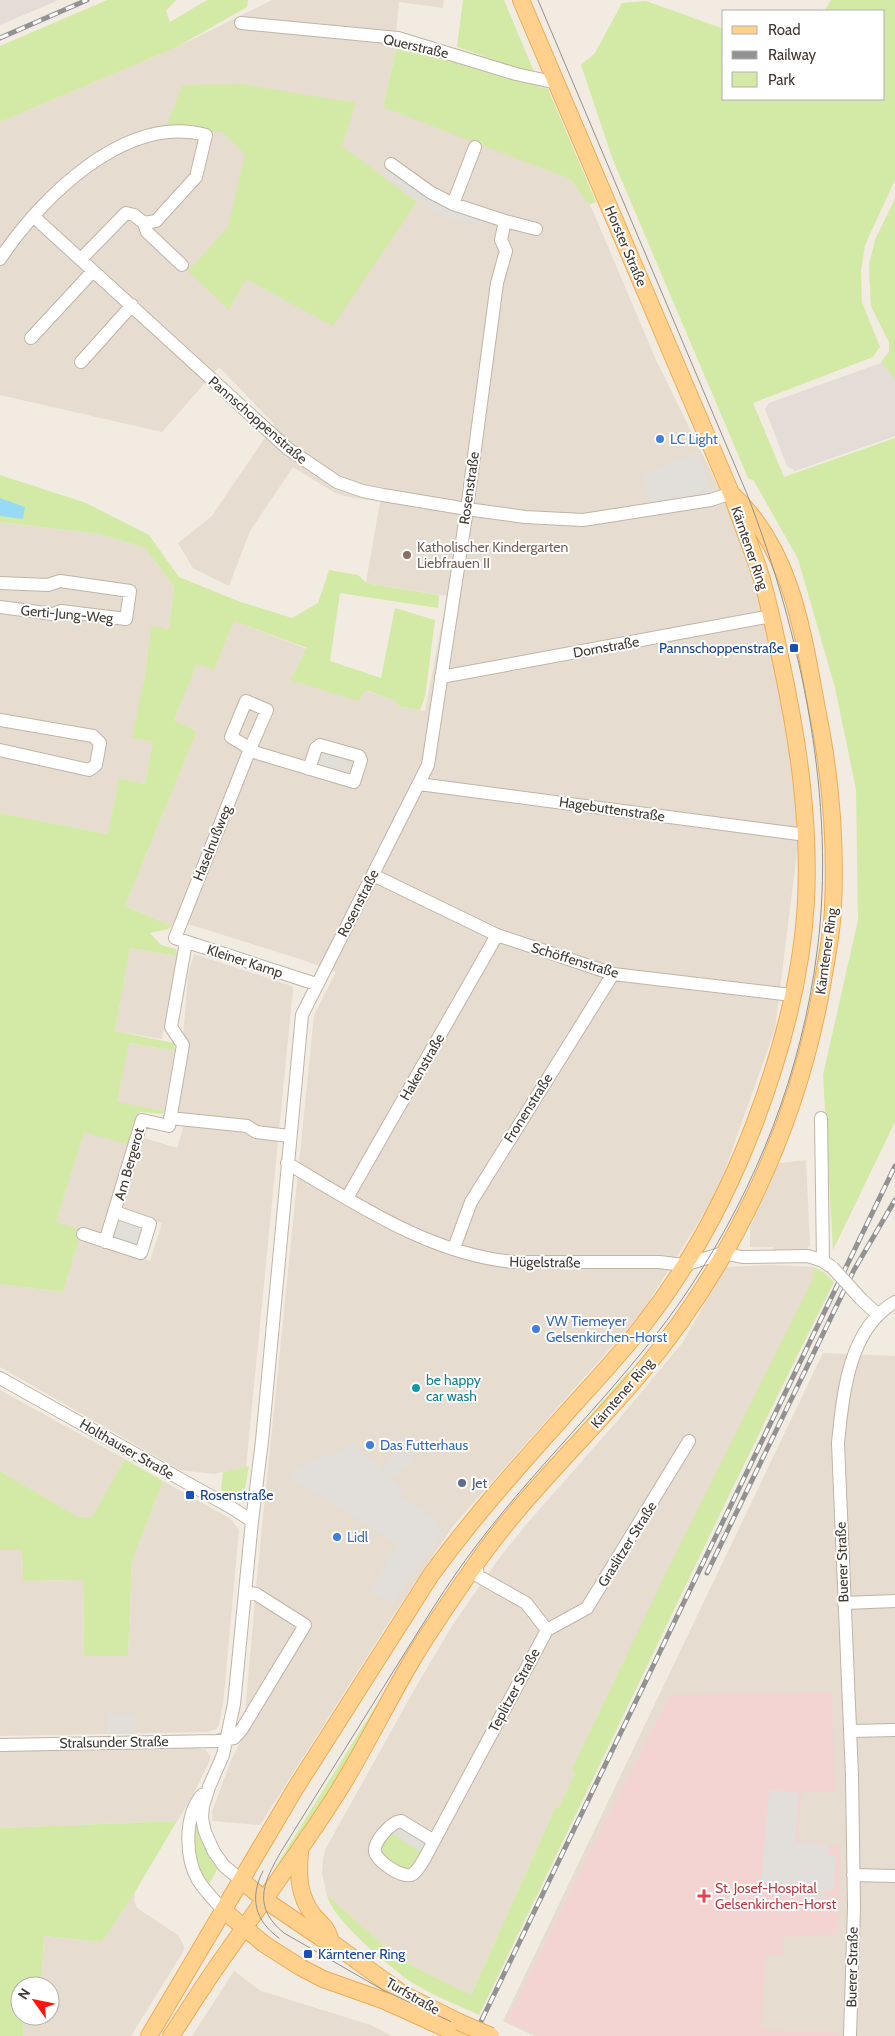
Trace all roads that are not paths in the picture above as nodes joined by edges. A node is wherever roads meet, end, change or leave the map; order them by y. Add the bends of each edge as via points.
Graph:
1 (521, 0) edge
2 (241, 24) dead end
3 (557, 83) junction
4 (475, 148) dead end
5 (391, 164) dead end
6 (453, 204) junction
7 (33, 216) junction
8 (505, 221) junction
9 (144, 223) junction
10 (536, 229) dead end
11 (0, 259) edge
12 (81, 259) junction
13 (182, 265) dead end
14 (93, 271) junction
15 (132, 305) junction
16 (31, 338) dead end
17 (81, 362) dead end
18 (731, 493) junction
19 (467, 509) junction
20 (0, 583) edge
21 (0, 607) edge
22 (772, 616) junction
23 (441, 677) junction
24 (0, 720) edge
25 (0, 750) edge
26 (309, 769) dead end
27 (418, 784) junction
28 (806, 835) junction
29 (373, 875) junction
30 (497, 935) junction
31 (181, 940) junction
32 (613, 974) junction
33 (316, 984) junction
34 (792, 995) junction
35 (170, 1118) junction
36 (821, 1118) dead end
37 (289, 1136) junction
38 (288, 1163) junction
39 (347, 1198) junction
40 (115, 1212) junction
41 (83, 1234) dead end
42 (105, 1242) junction
43 (454, 1248) junction
44 (723, 1253) junction
45 (827, 1264) junction
46 (684, 1265) junction
47 (895, 1302) edge
48 (877, 1314) junction
49 (0, 1378) edge
50 (689, 1441) dead end
51 (252, 1521) junction
52 (476, 1563) junction
53 (246, 1592) junction
54 (895, 1600) edge
55 (844, 1602) junction
56 (547, 1630) junction
57 (895, 1730) edge
58 (851, 1732) junction
59 (227, 1740) junction
60 (0, 1745) edge
61 (209, 1787) junction
62 (434, 1841) junction
63 (300, 1850) junction
64 (853, 1875) junction
65 (895, 1876) edge
66 (241, 1880) junction
67 (265, 1900) junction
68 (223, 1910) junction
69 (243, 1928) junction
70 (331, 1942) junction
71 (459, 2030) edge
72 (149, 2036) edge
73 (171, 2036) edge
74 (491, 2036) edge
75 (850, 2036) edge

1 - 3 main road, Horster Straße
2 - 3 street, Querstraße via 398,38 516,74
3 - 18 main road, Horster Straße
4 - 6 street
5 - 6 street
6 - 8 street
7 - 9 street via 76,173 144,136 174,130 206,135 196,176 156,221
7 - 11 street
7 - 12 street, Pannschoppenstraße
8 - 10 street
8 - 19 street, Rosenstraße via 501,240 506,251 497,283
9 - 12 street via 126,213
9 - 13 street via 147,232
12 - 14 street, Pannschoppenstraße
14 - 15 street, Pannschoppenstraße
14 - 16 street
15 - 17 street
15 - 19 street, Pannschoppenstraße via 287,448 336,482 383,496
18 - 19 street, Pannschoppenstraße via 711,500 583,520
18 - 22 main road, Kärntener Ring
18 - 44 main road, Kärntener Ring via 752,513 766,534 792,590 824,741 833,834 833,912 814,1032 805,1066 766,1171
19 - 23 street, Rosenstraße
20 - 21 street, Gerti-Jung-Weg via 48,585 60,581 130,591 126,619
22 - 23 street, Dornstraße
22 - 28 main road, Kärntener Ring via 797,737
23 - 27 street, Rosenstraße via 428,765
24 - 25 street via 93,736 100,743 96,765 90,770
26 - 31 street, Haselnußweg via 250,749
27 - 28 street, Hagebuttenstraße
27 - 29 street, Rosenstraße
28 - 34 main road, Kärntener Ring via 806,903
29 - 30 street, Schöffenstraße
29 - 33 street, Rosenstraße
30 - 32 street, Schöffenstraße
30 - 39 street, Hakenstraße
31 - 33 street, Kleiner Kamp
31 - 35 street via 171,1027 184,1045
32 - 34 street, Schöffenstraße
32 - 43 street, Fronenstraße via 472,1202
33 - 37 street, Rosenstraße via 302,1016
34 - 46 main road, Kärntener Ring via 774,1069 740,1163
35 - 37 street, Am Bergerot via 247,1126 256,1132
35 - 40 street, Am Bergerot via 168,1126 142,1120
36 - 45 street
37 - 38 street, Rosenstraße
38 - 39 street, Hügelstraße
38 - 51 street, Rosenstraße
39 - 43 street, Hügelstraße via 399,1227
40 - 42 street, Am Bergerot
40 - 42 street, Am Bergerot via 150,1224 140,1253
41 - 42 street, Am Bergerot
43 - 46 street, Hügelstraße via 492,1260 514,1262 659,1262
44 - 45 street, Hügelstraße via 742,1257 808,1256
44 - 46 street, Hügelstraße
44 - 52 main road, Kärntener Ring via 672,1333 645,1367 524,1502
45 - 48 street, bridge
46 - 66 main road, Kärntener Ring via 643,1325 500,1488 431,1575
47 - 48 street
48 - 55 street, Buerer Straße via 853,1358 842,1400 838,1443
49 - 51 street, Holthauser Straße
50 - 56 street, Graslitzer Straße via 587,1608
51 - 53 street, Rosenstraße
52 - 56 street via 478,1576 526,1603
52 - 63 main road, Kärntener Ring via 416,1655 339,1790
53 - 59 street, Rosenstraße
53 - 59 street, Rosenstraße via 256,1594 305,1625 242,1728 234,1738
54 - 55 street
55 - 58 street, Buerer Straße
56 - 62 street, Teplitzer Straße
57 - 58 street
58 - 64 street, Buerer Straße
59 - 60 street, Stralsunder Straße
59 - 61 street, Rosenstraße
61 - 66 street, Rosenstraße via 203,1806 205,1832 224,1866
61 - 68 street, Rosenstraße via 194,1809 189,1851 197,1878
62 - 62 street, Teplitzer Straße via 401,1821 396,1822 385,1830 375,1853 385,1864 408,1876 419,1866
63 - 67 main road, Kärntener Ring
63 - 70 main road via 298,1875 302,1895 315,1917 328,1929
64 - 65 street
64 - 75 street, Buerer Straße
66 - 67 main road
66 - 68 main road, Kärntener Ring
67 - 69 main road, Kärntener Ring
67 - 70 main road, Turfstraße
68 - 69 main road
68 - 72 main road, Kärntener Ring
69 - 71 main road, Turfstraße via 323,1979
69 - 73 main road, Kärntener Ring
70 - 71 main road, Turfstraße
71 - 74 main road, Turfstraße, bridge

